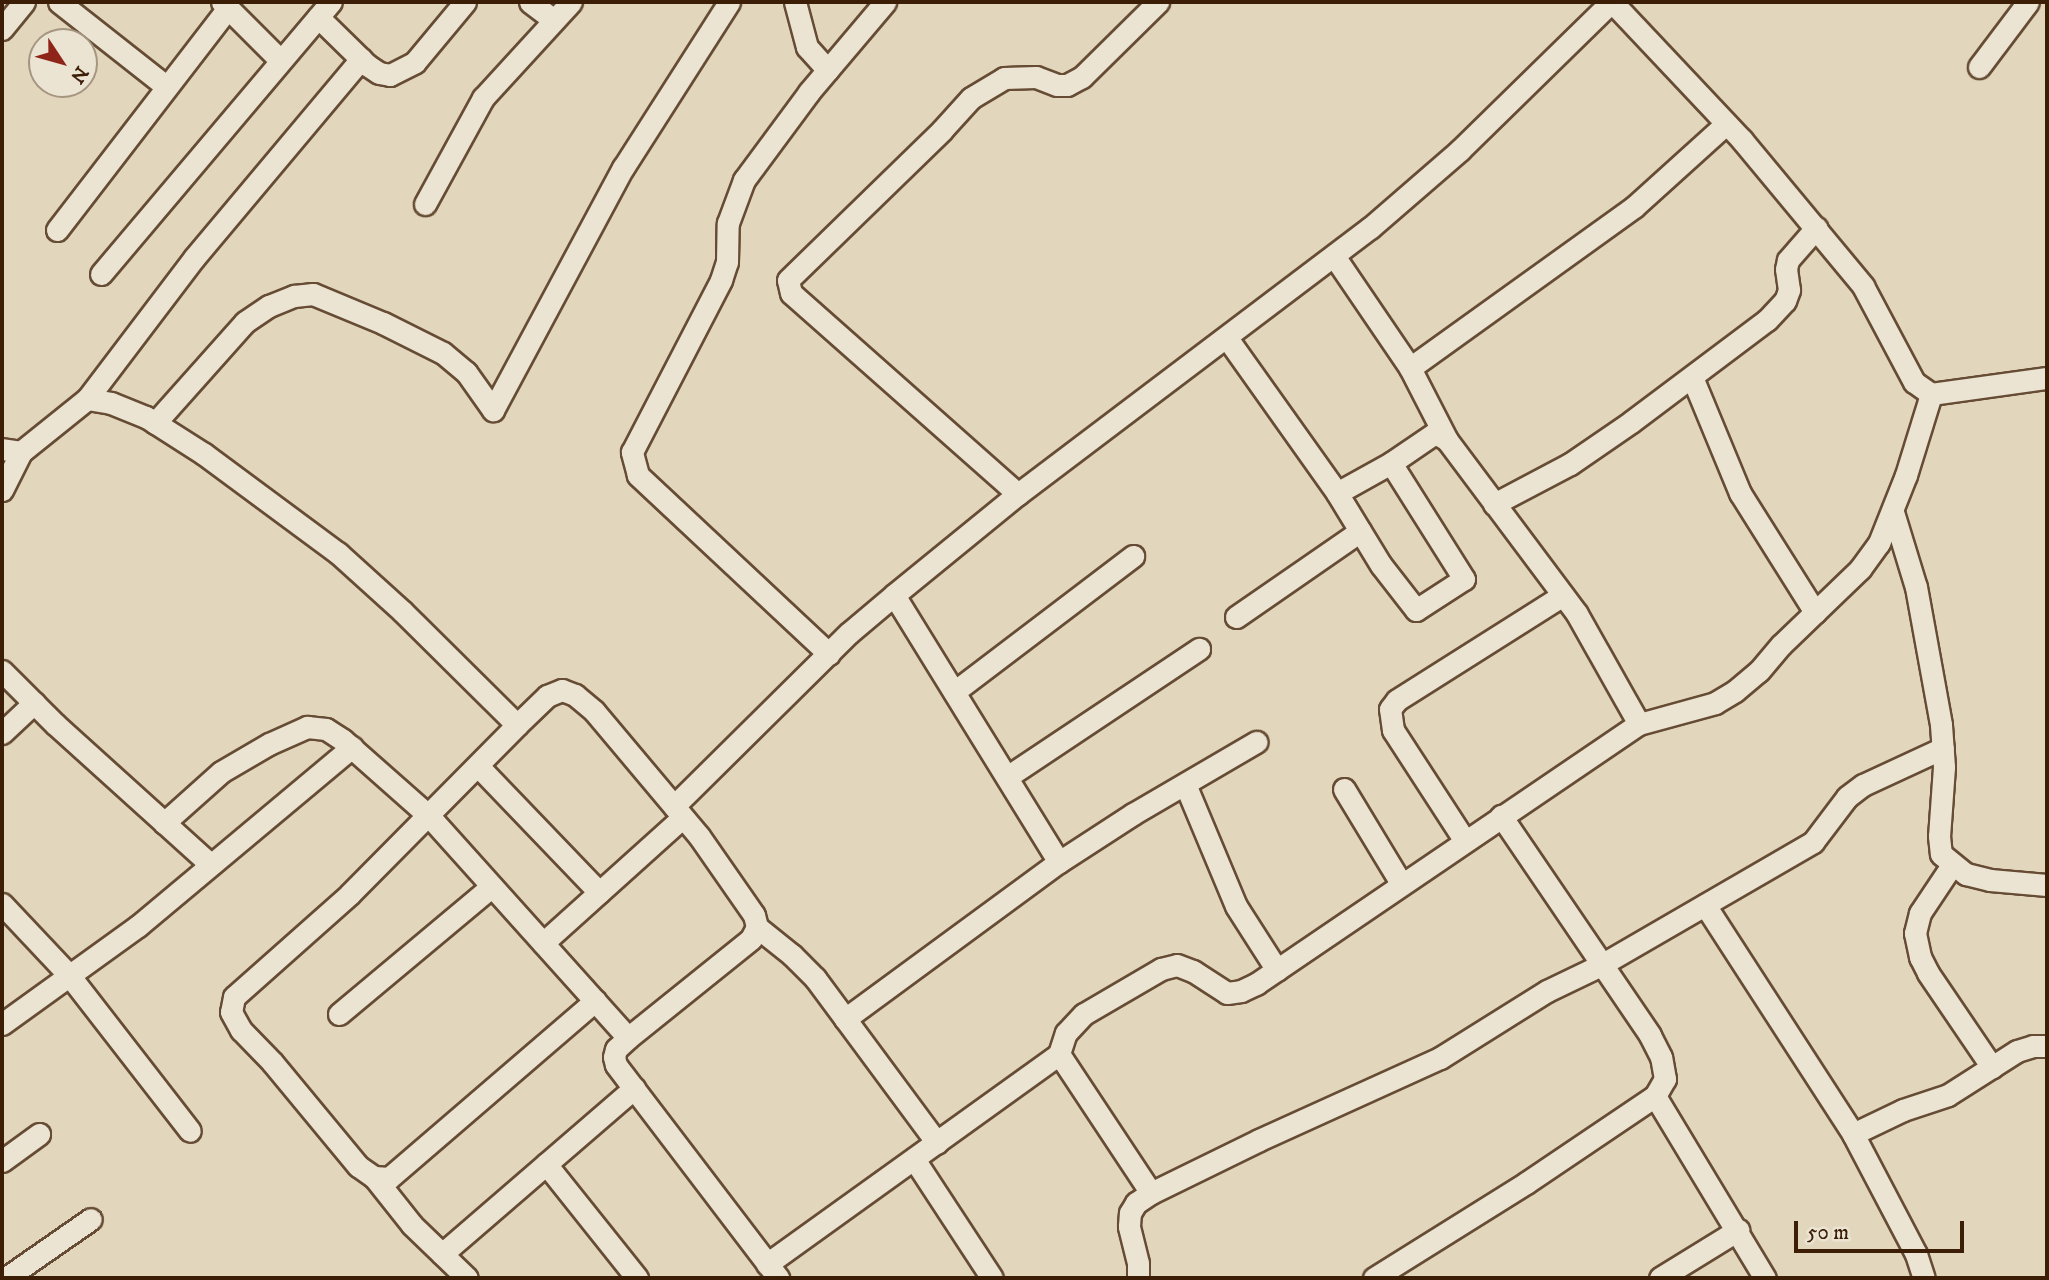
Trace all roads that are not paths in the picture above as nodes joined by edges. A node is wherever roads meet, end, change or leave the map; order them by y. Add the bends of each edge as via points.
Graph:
1 (24, 2) edge
2 (59, 2) edge
3 (465, 2) edge
4 (530, 2) edge
5 (571, 2) edge
6 (729, 2) edge
7 (796, 2) edge
8 (885, 2) edge
9 (1158, 2) edge
10 (1611, 2) edge
11 (2028, 2) edge
12 (225, 5) edge
13 (324, 9) edge
14 (554, 20) junction
15 (2, 29) edge
16 (360, 59) junction
17 (281, 61) junction
18 (1979, 66) dead end
19 (828, 70) junction
20 (167, 87) junction
21 (1727, 124) junction
22 (425, 204) dead end
23 (1816, 228) junction
24 (57, 230) dead end
25 (1334, 256) junction
26 (101, 274) dead end
27 (1227, 338) junction
28 (1410, 368) junction
29 (1692, 377) junction
30 (2047, 378) edge
31 (1931, 394) junction
32 (87, 399) junction
33 (155, 423) junction
34 (1447, 440) junction
35 (11, 451) edge
36 (1391, 463) junction
37 (2, 490) edge
38 (1336, 493) junction
39 (1018, 494) junction
40 (1494, 504) junction
41 (1893, 512) junction
42 (1360, 531) junction
43 (1133, 556) dead end
44 (894, 595) junction
45 (1563, 595) junction
46 (1815, 612) junction
47 (1236, 617) dead end
48 (1199, 649) dead end
49 (828, 654) junction
50 (2, 671) edge
51 (954, 692) junction
52 (34, 703) junction
53 (1639, 724) junction
54 (517, 725) junction
55 (2, 733) edge
56 (1256, 742) dead end
57 (352, 747) junction
58 (1943, 748) junction
59 (478, 766) junction
60 (1007, 777) junction
61 (1185, 783) junction
62 (1344, 789) dead end
63 (679, 811) junction
64 (429, 816) junction
65 (1501, 817) junction
66 (164, 823) junction
67 (1465, 841) junction
68 (1059, 862) junction
69 (211, 865) junction
70 (1952, 865) junction
71 (1401, 883) junction
72 (2047, 885) edge
73 (492, 886) junction
74 (599, 892) junction
75 (2, 904) edge
76 (1705, 905) junction
77 (757, 927) junction
78 (543, 943) junction
79 (1601, 965) junction
80 (1277, 970) junction
81 (69, 975) junction
82 (595, 1001) junction
83 (339, 1014) dead end
84 (845, 1019) junction
85 (2, 1024) edge
86 (628, 1038) junction
87 (2047, 1046) edge
88 (1059, 1054) junction
89 (1992, 1067) junction
90 (634, 1088) junction
91 (1655, 1096) junction
92 (190, 1131) dead end
93 (39, 1133) dead end
94 (1853, 1134) junction
95 (937, 1143) junction
96 (914, 1159) junction
97 (2, 1161) edge
98 (546, 1164) junction
99 (374, 1177) junction
100 (1152, 1193) junction
101 (91, 1219) dead end
102 (1738, 1230) junction
103 (442, 1254) junction
104 (773, 1271) edge
105 (6, 1278) edge
106 (467, 1278) edge
107 (637, 1278) edge
108 (992, 1278) edge
109 (1138, 1278) edge
110 (1374, 1278) edge
111 (1660, 1278) edge
112 (1765, 1278) edge
113 (1924, 1278) edge

1 - 15 street
2 - 20 street
3 - 16 street via 403,71 379,73
4 - 14 street
5 - 14 street
6 - 33 street via 623,168 493,410 466,372 443,353 313,294 293,296 245,322
7 - 19 street via 807,47
8 - 19 street
9 - 39 street via 1082,77 1067,85 1030,76 1003,78 971,98 788,280 791,293
10 - 21 street
10 - 25 street via 1461,150
11 - 18 street
12 - 17 street
12 - 20 street
13 - 16 street
13 - 17 street
14 - 22 street via 483,98
16 - 32 street via 194,258
17 - 26 street
19 - 49 street via 744,180 728,223 727,262 721,280 632,452 638,475
20 - 24 street
21 - 23 street
21 - 28 street via 1625,214
23 - 29 street via 1788,260 1785,301
23 - 31 street via 1863,286 1914,382
25 - 27 street
25 - 28 street
27 - 38 street
27 - 39 street
28 - 34 street
29 - 40 street via 1570,464
29 - 46 street via 1740,493
30 - 31 street
31 - 41 street
32 - 33 street via 111,402
32 - 35 street
33 - 54 street via 338,553
34 - 36 street via 1434,433
34 - 40 street
35 - 37 street
36 - 38 street
36 - 42 street via 1464,579 1416,610
38 - 42 street
39 - 44 street
40 - 45 street
41 - 46 street via 1860,569
41 - 58 street via 1916,587
42 - 47 street
43 - 51 street
44 - 49 street
44 - 51 street
45 - 53 street
45 - 67 street via 1397,700 1390,709 1393,730
46 - 53 street via 1735,691 1714,703
48 - 60 street
49 - 63 street
50 - 52 street
51 - 60 street
52 - 55 street
52 - 66 street
53 - 65 street
54 - 59 street
54 - 63 street via 547,696 562,691 575,695
56 - 61 street
57 - 64 street
57 - 66 street via 326,729 307,727 221,772
57 - 69 street
58 - 70 street via 1939,836 1941,854
58 - 76 street via 1863,785 1847,797 1813,842
59 - 64 street
59 - 74 street
60 - 68 street
61 - 68 street
61 - 80 street via 1236,906
62 - 71 street
63 - 74 street
63 - 77 street via 748,905
64 - 73 street
64 - 99 street via 234,997 231,1012 241,1030 342,1148
65 - 67 street
65 - 79 street
66 - 69 street
67 - 71 street
68 - 84 street
69 - 81 street via 138,926
70 - 72 street via 1990,880
70 - 89 street via 1920,913 1915,933 1928,973
71 - 80 street
73 - 78 street
73 - 83 street
74 - 78 street
75 - 81 street
76 - 79 street
76 - 94 street
77 - 84 street via 792,954
77 - 86 street via 751,939
78 - 82 street
79 - 91 street via 1661,1057 1665,1079
79 - 100 street via 1547,991 1440,1058
80 - 88 street via 1241,991 1227,993 1177,965 1161,969 1084,1014 1066,1033
81 - 85 street
81 - 92 street
82 - 86 street
82 - 99 street via 402,1169 389,1178
84 - 95 street
86 - 90 street via 616,1049 614,1058
87 - 89 street via 2017,1051
88 - 95 street
88 - 100 street
89 - 94 street via 1948,1095
90 - 98 street
90 - 104 street
91 - 102 street
91 - 110 street
93 - 97 street
94 - 113 street
95 - 96 street
96 - 104 street
96 - 108 street
98 - 103 street
98 - 107 street
99 - 103 street
100 - 109 street via 1130,1213
101 - 105 street
102 - 111 street
102 - 112 street
103 - 106 street

